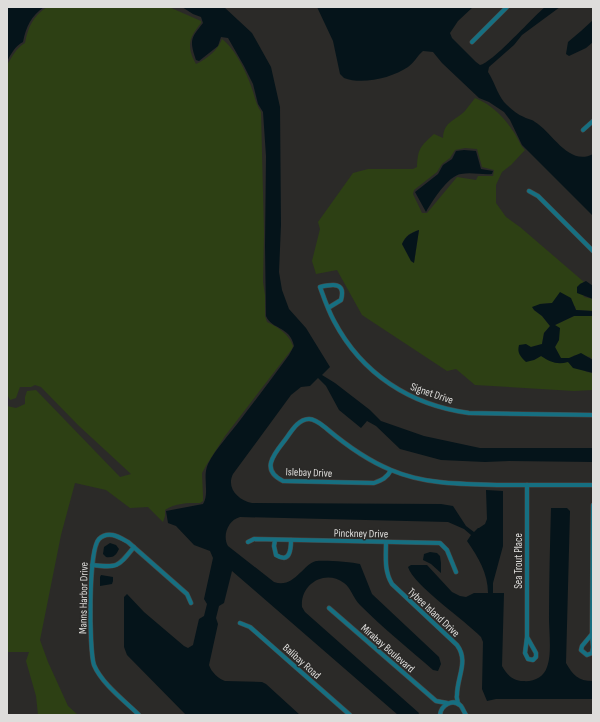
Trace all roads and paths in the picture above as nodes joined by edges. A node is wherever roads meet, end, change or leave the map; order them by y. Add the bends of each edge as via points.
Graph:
1 (507, 7) edge
2 (472, 42) dead end
3 (593, 121) edge
4 (583, 130) dead end
5 (529, 191) dead end
6 (593, 251) edge
7 (328, 308) junction
8 (593, 414) edge
9 (391, 470) junction
10 (527, 485) junction
11 (593, 485) edge
12 (593, 505) edge
13 (275, 540) junction
14 (291, 540) junction
15 (248, 542) dead end
16 (386, 542) junction
17 (134, 547) junction
18 (92, 566) junction
19 (456, 572) dead end
20 (191, 603) dead end
21 (329, 608) dead end
22 (240, 623) dead end
23 (592, 634) junction
24 (527, 637) junction
25 (593, 648) edge
26 (456, 696) junction
27 (436, 701) junction
28 (449, 703) junction
29 (458, 704) junction
30 (440, 714) edge
31 (138, 715) edge
32 (350, 715) edge
33 (465, 715) edge

1 - 2 street
3 - 4 street
5 - 6 street via 538,196
7 - 7 street, Signet Drive via 320,286 336,284 342,290 341,300
7 - 8 street, Signet Drive via 340,332 357,356 391,385 418,399 454,411 469,413
9 - 9 street, Islebay Drive via 345,444 318,422 310,419 296,426 272,457 270,467 276,478 282,481 374,483 384,480
9 - 10 street, Islebay Drive via 433,482
10 - 11 street, Islebay Drive
10 - 24 street, Sea Trout Place
12 - 23 street
13 - 14 street, Pinckney Drive
13 - 14 street via 274,551 283,558 291,553
13 - 15 street, Pinckney Drive via 254,539
14 - 16 street, Pinckney Drive
16 - 19 street, Pinckney Drive via 440,543 447,550
16 - 26 street, Tybee Island Drive via 387,575 392,584 460,650 463,664
17 - 18 street via 120,564 114,567
17 - 18 street, Manns Harbor Drive via 118,536 103,536 97,540
17 - 20 street, Manns Harbor Drive via 187,594
18 - 31 street, Manns Harbor Drive via 91,648 94,665 106,683
21 - 27 street, Mirabay Boulevard
22 - 32 street, Balibay Road via 250,627
23 - 25 street
23 - 25 street via 581,650 587,655 592,653
24 - 24 street, Sea Trout Place via 525,653 528,659 533,660 536,653
26 - 28 street, Tybee Island Drive
26 - 29 street, Tybee Island Drive
27 - 28 street
27 - 30 street
28 - 29 street
28 - 30 street via 441,709
29 - 33 street

